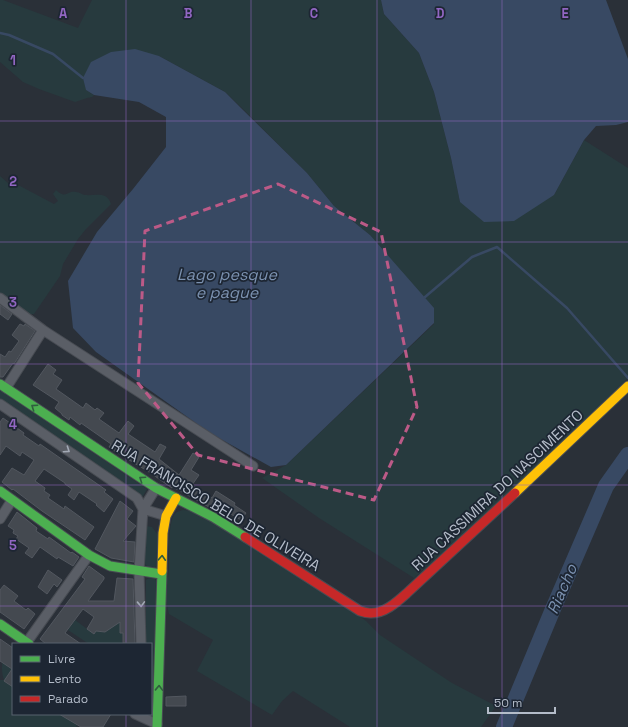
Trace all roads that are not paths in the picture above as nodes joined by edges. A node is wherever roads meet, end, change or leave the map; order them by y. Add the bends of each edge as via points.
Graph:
1 (0, 298) edge
2 (43, 330) junction
3 (3, 386) edge
4 (628, 386) edge
5 (0, 404) edge
6 (253, 466) dead end
7 (156, 488) junction
8 (0, 492) edge
9 (176, 498) junction
10 (12, 500) junction
11 (143, 509) junction
12 (166, 516) junction
13 (0, 519) edge
14 (89, 555) junction
15 (139, 571) junction
16 (161, 574) junction
17 (381, 611) joint
18 (0, 624) edge
19 (28, 643) edge
20 (141, 643) edge
21 (152, 695) edge
22 (137, 715) edge
23 (150, 722) edge

1 - 2 street
2 - 3 street
2 - 6 street
7 -> 3 street, RUA FRANCISCO BELO DE OLIVEIRA
4 - 17 street, RUA CASSIMIRA DO NASCIMENTO via 417,584
5 -> 11 street via 137,498
7 - 9 street, RUA FRANCISCO BELO DE OLIVEIRA
7 - 11 street
8 - 10 street
9 - 12 street
9 - 17 street, RUA FRANCISCO BELO DE OLIVEIRA via 213,517 360,611
10 - 13 street
10 - 14 street
11 - 12 street
11 - 15 street
16 -> 12 street
14 - 15 street via 110,566
14 - 19 street
15 - 16 street
15 -> 20 street
21 -> 16 street
18 - 19 street
22 - 23 street

